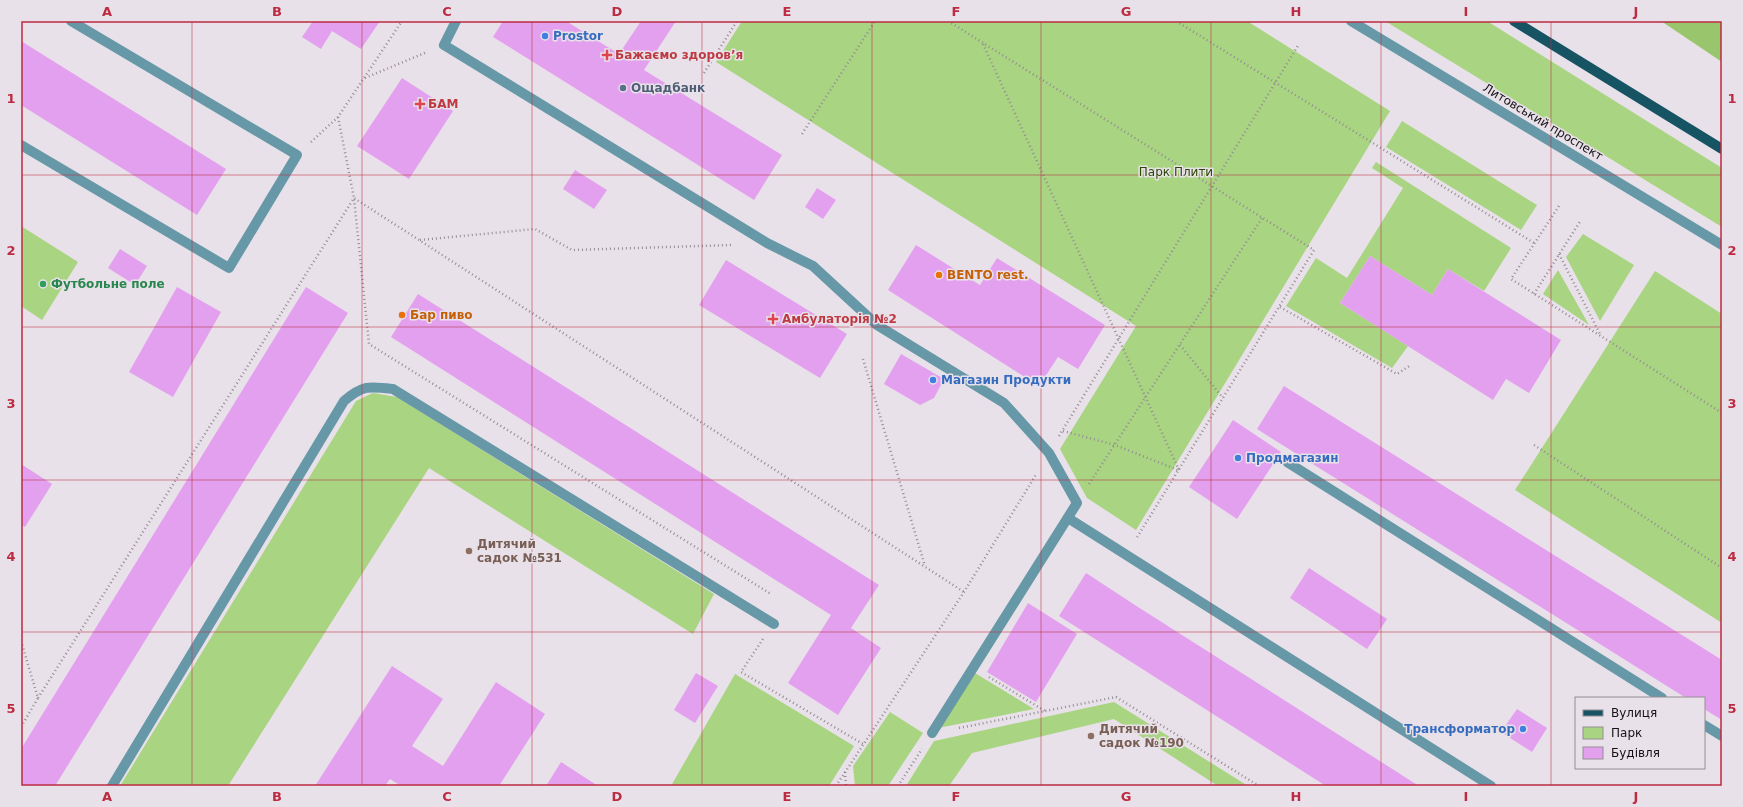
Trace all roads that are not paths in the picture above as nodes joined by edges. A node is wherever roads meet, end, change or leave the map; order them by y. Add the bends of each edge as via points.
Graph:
1 (71, 21) edge
2 (456, 21) edge
3 (1351, 21) edge
4 (1514, 21) edge
5 (21, 145) edge
6 (1722, 149) edge
7 (1722, 245) edge
8 (1287, 462) dead end
9 (1068, 518) junction
10 (774, 624) road end
11 (1660, 697) edge
12 (1705, 726) edge
13 (932, 733) road end
14 (1722, 736) edge
15 (112, 786) edge
16 (1491, 786) edge

1 - 5 street via 297,155 229,268
2 - 9 street via 444,45 767,244 813,266 877,325 1004,403 1049,453 1077,503
3 - 7 street, Литовський проспект
4 - 6 main road
8 - 11 street
9 - 13 street
9 - 16 street
10 - 15 street via 393,389 373,386 358,390 344,401
12 - 14 street

